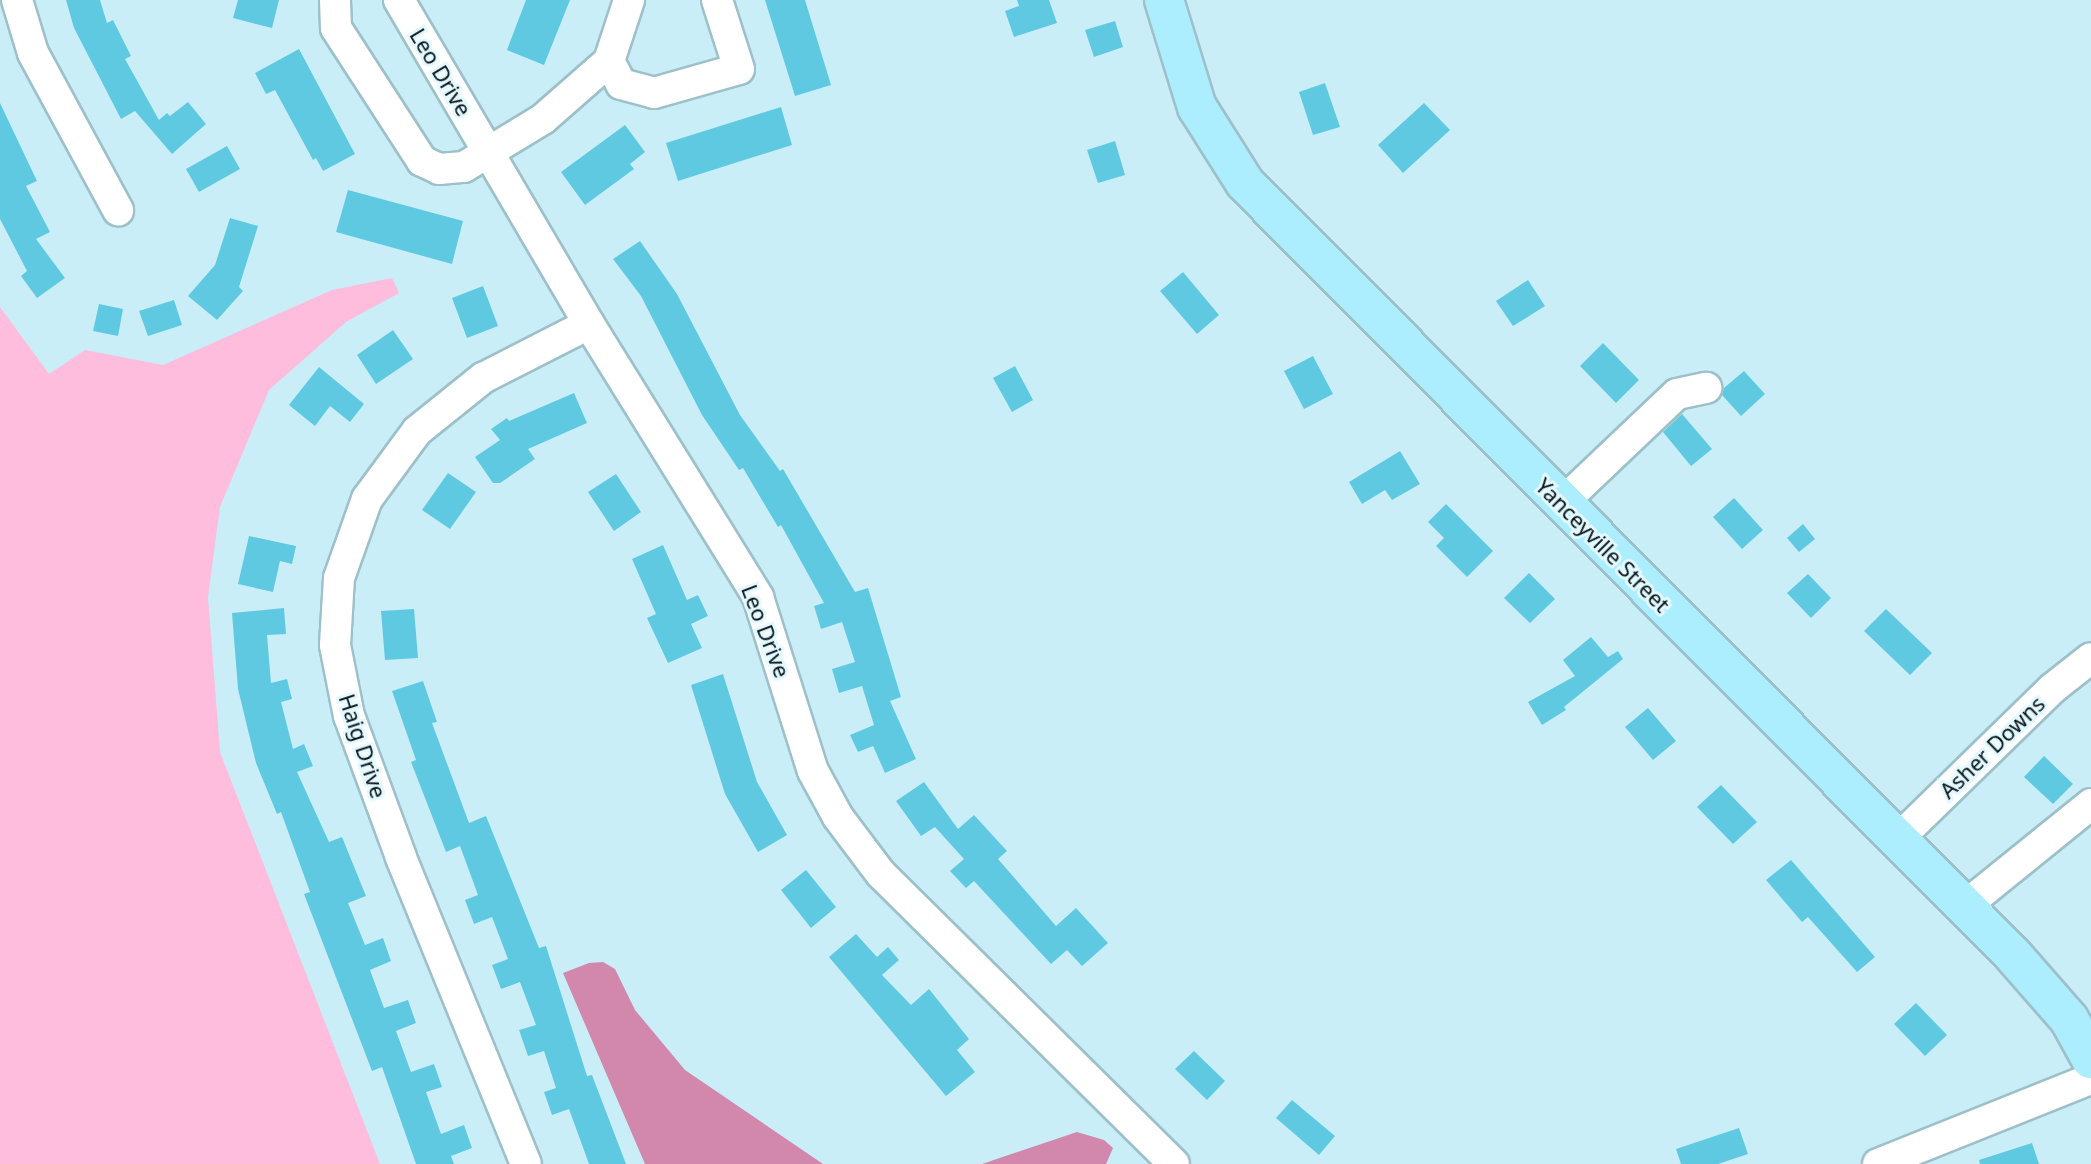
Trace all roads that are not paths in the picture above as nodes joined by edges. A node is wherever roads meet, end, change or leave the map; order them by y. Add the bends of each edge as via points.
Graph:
1 (17, 0) edge
2 (335, 0) edge
3 (399, 0) edge
4 (629, 0) edge
5 (717, 0) edge
6 (1164, 0) edge
7 (609, 61) junction
8 (489, 152) junction
9 (118, 210) dead end
10 (589, 324) junction
11 (1706, 388) dead end
12 (1562, 503) junction
13 (2091, 658) edge
14 (2091, 804) edge
15 (1898, 839) junction
16 (1965, 906) junction
17 (2091, 1059) edge
18 (2091, 1079) edge
19 (526, 1164) edge
20 (1174, 1164) edge
21 (1878, 1164) edge

1 - 9 street via 33,53
2 - 8 street via 336,28 422,161 439,169 464,167
3 - 8 street, Leo Drive
4 - 7 street
5 - 7 street via 739,69 654,93 621,84
6 - 12 main road, Yanceyville Street via 1197,107 1245,183
7 - 8 street via 543,119
8 - 10 street, Leo Drive
10 - 19 street, Haig Drive via 483,378 417,431 367,499 339,578 335,645 349,716
10 - 20 street, Leo Drive via 758,597 813,771 838,817 881,874
11 - 12 street via 1677,394
12 - 15 main road, Yanceyville Street
13 - 15 street, Asher Downs via 2053,688
14 - 16 street
15 - 16 main road, Yanceyville Street
16 - 17 main road, Yanceyville Street via 2069,1019
18 - 21 street

